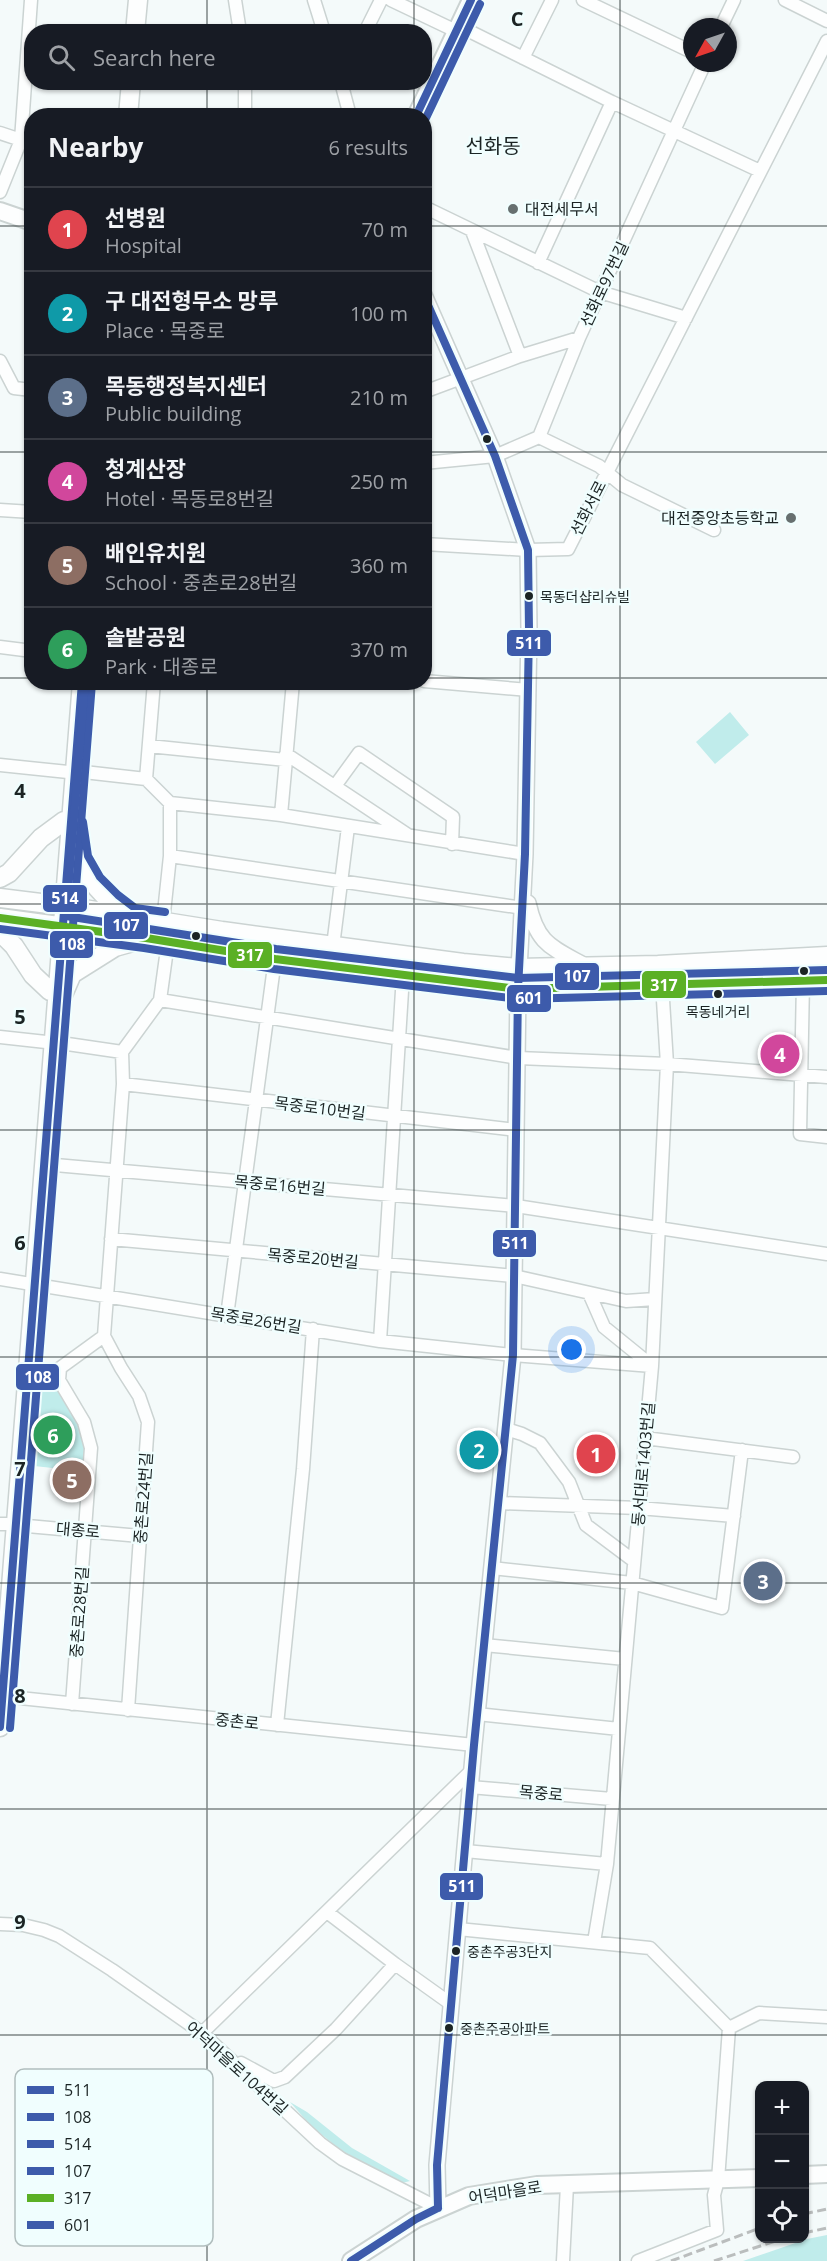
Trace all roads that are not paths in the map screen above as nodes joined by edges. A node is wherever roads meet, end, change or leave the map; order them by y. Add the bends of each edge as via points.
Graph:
1 (31, 0) edge
2 (129, 0) edge
3 (138, 0) edge
4 (235, 0) edge
5 (314, 0) edge
6 (381, 0) edge
7 (391, 0) edge
8 (471, 0) edge
9 (552, 0) edge
10 (583, 0) edge
11 (734, 0) edge
12 (785, 0) edge
13 (726, 18) edge
14 (827, 21) edge
15 (30, 24) edge
16 (127, 24) edge
17 (136, 24) edge
18 (239, 24) edge
19 (322, 24) edge
20 (369, 24) edge
21 (458, 28) junction
22 (827, 41) edge
23 (683, 48) edge
24 (523, 58) junction
25 (701, 72) edge
26 (432, 82) edge
27 (26, 90) edge
28 (121, 90) edge
29 (130, 90) edge
30 (245, 90) edge
31 (343, 90) edge
32 (428, 90) edge
33 (612, 102) junction
34 (25, 108) edge
35 (120, 108) edge
36 (129, 108) edge
37 (245, 108) edge
38 (348, 108) edge
39 (420, 108) edge
40 (674, 131) junction
41 (0, 133) edge
42 (24, 133) edge
43 (760, 171) junction
44 (0, 192) edge
45 (0, 211) edge
46 (432, 211) edge
47 (24, 219) edge
48 (472, 231) junction
49 (538, 263) junction
50 (600, 292) junction
51 (432, 313) edge
52 (686, 318) junction
53 (579, 338) junction
54 (520, 356) junction
55 (0, 361) edge
56 (460, 377) junction
57 (24, 389) edge
58 (432, 389) edge
59 (539, 437) junction
60 (495, 456) junction
61 (432, 462) edge
62 (607, 473) junction
63 (0, 510) edge
64 (24, 512) edge
65 (714, 530) dead end
66 (432, 544) edge
67 (528, 550) junction
68 (0, 647) edge
69 (24, 650) edge
70 (432, 682) edge
71 (75, 690) edge
72 (81, 690) edge
73 (153, 690) edge
74 (291, 690) edge
75 (529, 690) junction
76 (149, 746) junction
77 (286, 757) junction
78 (0, 765) edge
79 (71, 772) junction
80 (146, 779) junction
81 (335, 786) junction
82 (170, 803) junction
83 (281, 815) junction
84 (68, 817) junction
85 (348, 827) junction
86 (411, 837) junction
87 (452, 844) junction
88 (525, 855) junction
89 (170, 856) junction
90 (0, 878) edge
91 (341, 880) junction
92 (524, 880) junction
93 (0, 898) edge
94 (61, 905) junction
95 (523, 908) junction
96 (0, 918) edge
97 (131, 918) junction
98 (163, 922) junction
99 (59, 925) junction
100 (0, 932) edge
101 (146, 938) junction
102 (168, 942) junction
103 (333, 946) junction
104 (827, 956) edge
105 (275, 959) junction
106 (585, 966) junction
107 (518, 968) junction
108 (403, 975) junction
109 (827, 980) edge
110 (803, 982) junction
111 (662, 984) junction
112 (518, 989) junction
113 (50, 991) junction
114 (160, 1000) junction
115 (56, 1012) junction
116 (267, 1017) junction
117 (0, 1037) edge
118 (399, 1037) junction
119 (50, 1042) junction
120 (122, 1052) junction
121 (518, 1058) junction
122 (667, 1064) junction
123 (802, 1075) junction
124 (827, 1077) edge
125 (123, 1084) junction
126 (256, 1100) junction
127 (394, 1116) junction
128 (517, 1130) junction
129 (827, 1137) edge
130 (44, 1164) junction
131 (117, 1170) junction
132 (245, 1182) junction
133 (389, 1195) junction
134 (516, 1206) junction
135 (659, 1227) junction
136 (111, 1239) junction
137 (236, 1251) junction
138 (827, 1254) edge
139 (385, 1265) junction
140 (514, 1276) junction
141 (0, 1279) edge
142 (31, 1283) junction
143 (589, 1293) junction
144 (107, 1296) junction
145 (655, 1299) junction
146 (227, 1316) junction
147 (313, 1329) junction
148 (104, 1336) junction
149 (380, 1341) junction
150 (513, 1355) junction
151 (652, 1366) junction
152 (506, 1430) junction
153 (645, 1438) junction
154 (742, 1450) junction
155 (793, 1456) dead end
156 (498, 1503) junction
157 (578, 1505) junction
158 (639, 1508) junction
159 (734, 1516) junction
160 (8, 1524) edge
161 (85, 1531) junction
162 (140, 1536) junction
163 (634, 1561) junction
164 (492, 1568) junction
165 (632, 1582) junction
166 (0, 1610) edge
167 (484, 1645) junction
168 (625, 1659) junction
169 (1, 1696) edge
170 (72, 1704) junction
171 (128, 1710) junction
172 (477, 1714) junction
173 (277, 1725) junction
174 (0, 1727) edge
175 (619, 1729) junction
176 (474, 1745) junction
177 (472, 1770) junction
178 (470, 1787) junction
179 (612, 1799) junction
180 (465, 1851) junction
181 (607, 1864) junction
182 (327, 1911) junction
183 (0, 1923) edge
184 (458, 1929) junction
185 (594, 1942) junction
186 (395, 1964) junction
187 (451, 2004) junction
188 (827, 2017) edge
189 (729, 2028) junction
190 (202, 2033) junction
191 (232, 2059) junction
192 (827, 2174) edge
193 (809, 2175) edge
194 (755, 2178) edge
195 (718, 2180) junction
196 (567, 2185) junction
197 (438, 2208) junction
198 (351, 2261) edge
199 (563, 2261) edge
200 (638, 2261) edge

1 - 15 street
2 - 16 main road
3 - 17 main road
4 - 18 street
5 - 19 street
6 - 20 street
7 - 21 street
8 - 21 main road
9 - 24 street
10 - 23 street
11 - 13 street
12 - 14 street
21 - 24 street
21 - 26 main road
22 - 43 street, 선화서로
24 - 33 street
25 - 40 street, 선화로97번길
27 - 34 street
28 - 35 main road
29 - 36 main road
30 - 37 street
31 - 38 street
32 - 39 main road
33 - 40 street
33 - 49 street
40 - 43 street
40 - 50 street, 선화로97번길
41 - 42 street
42 - 44 street
43 - 52 street, 선화서로
45 - 47 main road
46 - 48 street
48 - 49 street
48 - 54 street
49 - 50 street
50 - 52 street
50 - 53 street, 선화로97번길
51 - 56 street
52 - 62 street, 선화서로
53 - 54 street
53 - 59 street, 선화로97번길
54 - 56 street
55 - 57 street via 14,388
56 - 58 street
56 - 60 street
59 - 60 street
59 - 62 street
60 - 61 street
60 - 67 street
62 - 65 street
62 - 67 street, 선화서로 via 568,549
63 - 64 street
66 - 67 street
67 - 75 street
68 - 69 street
70 - 75 street
71 - 79 main road
72 - 79 main road
73 - 76 street
74 - 77 street
75 - 88 street
76 - 77 street
76 - 80 street
77 - 81 street
77 - 83 street
78 - 79 street
79 - 80 street
79 - 84 main road
80 - 82 street
81 - 86 street
81 - 87 street via 359,753 453,818
82 - 83 street
82 - 89 street
83 - 85 street
84 - 90 main road
84 - 94 main road
84 - 97 main road via 78,860 92,883
85 - 86 street
85 - 91 street
86 - 87 street
87 - 88 street
88 - 92 street
89 - 91 street
89 - 98 street
91 - 95 street
91 - 103 street
92 - 95 street
92 - 106 street via 534,928 548,944
93 - 94 main road
94 - 97 main road
94 - 99 main road
95 - 107 street
96 - 99 main road
97 - 98 main road
98 - 103 main road
99 - 101 main road
99 - 113 main road
99 - 115 main road
100 - 113 main road
101 - 102 main road
101 - 115 main road via 115,947 72,974
102 - 105 main road
102 - 114 street
103 - 107 main road
104 - 106 main road
105 - 108 main road
105 - 116 street
106 - 107 main road
107 - 112 street
108 - 112 main road
108 - 118 street
109 - 110 main road
110 - 111 main road
110 - 123 street
111 - 112 main road
111 - 122 street, 동서대로1403번길
112 - 121 street
113 - 119 main road
114 - 116 street
114 - 120 street
115 - 119 main road
116 - 118 street
116 - 126 street
117 - 119 street
118 - 121 street
118 - 127 street
119 - 120 street
119 - 130 main road
119 - 142 main road
120 - 125 street
121 - 122 street
121 - 128 street
122 - 123 street
122 - 135 street, 동서대로1403번길
123 - 124 street
123 - 129 street via 800,1134
125 - 126 street, 목중로10번길
125 - 131 street
126 - 127 street, 목중로10번길
126 - 132 street
127 - 128 street, 목중로10번길
127 - 133 street
128 - 134 street
130 - 131 street, 목중로16번길
130 - 142 main road
131 - 132 street, 목중로16번길
131 - 136 street
132 - 133 street, 목중로16번길
132 - 137 street
133 - 134 street, 목중로16번길
133 - 139 street
134 - 135 street, 목중로16번길
134 - 140 street
135 - 138 street, 목중로16번길
135 - 145 street, 동서대로1403번길
136 - 137 street, 목중로20번길
136 - 144 street
137 - 139 street, 목중로20번길
137 - 146 street
139 - 140 street, 목중로20번길
139 - 149 street
140 - 143 street, 목중로20번길
140 - 150 street
141 - 142 street, 목중로26번길
142 - 144 street, 목중로26번길
142 - 160 main road
143 - 145 street, 목중로20번길 via 626,1301
143 - 151 street via 604,1327
144 - 146 street, 목중로26번길
144 - 148 street
145 - 151 street, 동서대로1403번길
146 - 147 street, 목중로26번길
147 - 149 street, 목중로26번길
147 - 173 street
148 - 161 street, 중촌로28번길 via 60,1368 59,1380 84,1422 91,1448
148 - 162 street, 중촌로24번길 via 139,1396 148,1422
149 - 150 street, 목중로26번길
150 - 151 street, 목중로26번길
150 - 152 street
151 - 153 street, 동서대로1403번길
152 - 156 street
152 - 157 street via 540,1443 569,1482
153 - 154 street
153 - 158 street, 동서대로1403번길
154 - 155 street
154 - 159 street
156 - 157 street
156 - 164 street
157 - 158 street
157 - 163 street via 586,1525
158 - 159 street
158 - 163 street, 동서대로1403번길
159 - 165 street via 722,1608
160 - 161 street, 대종로
160 - 166 main road
160 - 169 main road
161 - 162 street, 대종로
161 - 170 street, 중촌로28번길
162 - 171 street, 중촌로24번길
163 - 165 street, 동서대로1403번길
164 - 165 street
164 - 167 street
165 - 168 street, 동서대로1403번길
167 - 168 street
167 - 172 street
168 - 175 street, 동서대로1403번길
169 - 170 street, 중촌로
169 - 174 main road
170 - 171 street, 중촌로
171 - 173 street, 중촌로
172 - 175 street
172 - 176 street
173 - 176 street, 중촌로
175 - 179 street, 동서대로1403번길
176 - 177 street
177 - 178 street
177 - 182 street
178 - 179 street, 목중로
178 - 180 street
179 - 181 street, 동서대로1403번길
180 - 181 street
180 - 184 street
181 - 185 street, 동서대로1403번길
182 - 186 street
182 - 190 street
183 - 190 street, 어덕마을로104번길 via 59,1936
184 - 185 street
184 - 187 street
185 - 189 street via 650,1948
186 - 187 street
186 - 191 street via 336,2029 285,2076 274,2081
187 - 197 street via 437,2165
188 - 189 street via 759,2013
189 - 195 street
190 - 191 street, 어덕마을로104번길
191 - 197 street, 어덕마을로104번길 via 342,2159
192 - 193 main road
194 - 195 main road, 어덕마을로
195 - 196 main road, 어덕마을로
195 - 200 street via 714,2195 717,2230
196 - 197 main road, 어덕마을로 via 537,2185 469,2196
196 - 199 street, 어덕마을로
197 - 198 main road, 어덕마을로

